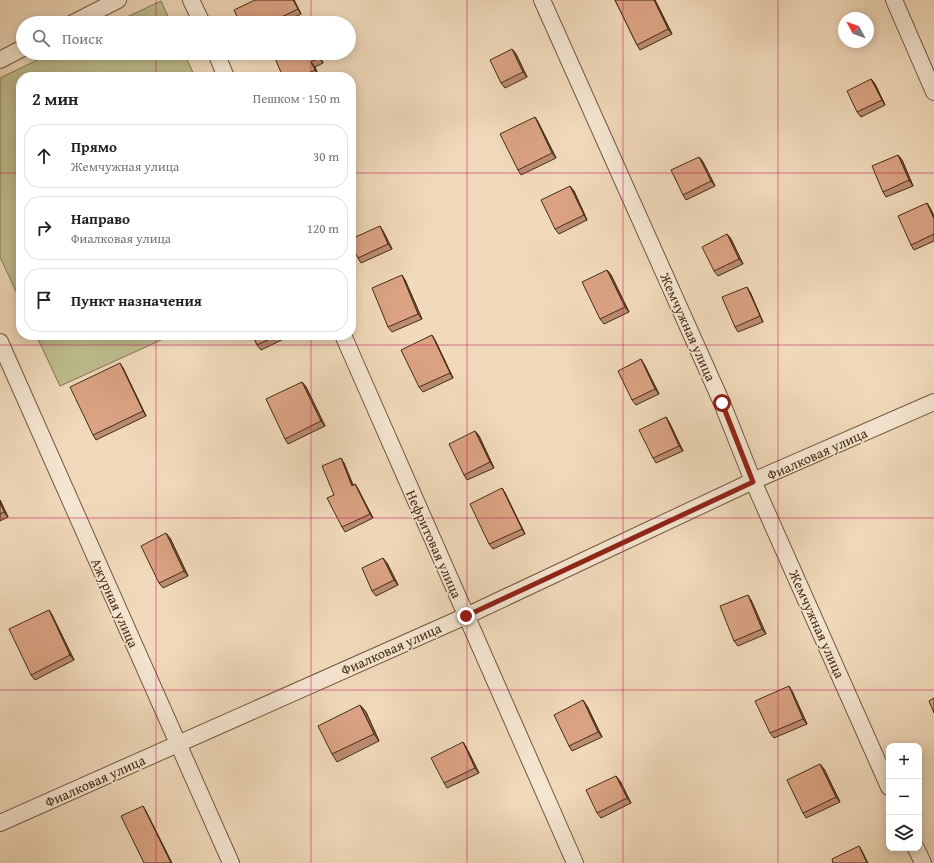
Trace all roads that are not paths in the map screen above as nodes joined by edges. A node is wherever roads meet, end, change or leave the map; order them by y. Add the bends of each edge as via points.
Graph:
1 (118, 0) edge
2 (191, 0) edge
3 (542, 0) edge
4 (894, 0) edge
5 (87, 16) edge
6 (199, 16) edge
7 (16, 52) edge
8 (0, 60) edge
9 (219, 60) edge
10 (224, 72) edge
11 (934, 92) edge
12 (345, 340) edge
13 (0, 342) edge
14 (934, 402) edge
15 (753, 482) junction
16 (466, 616) junction
17 (178, 744) junction
18 (886, 780) edge
19 (0, 823) edge
20 (917, 851) edge
21 (231, 863) edge
22 (575, 863) edge
23 (923, 863) edge

1 - 5 street
2 - 6 street
3 - 15 street, Жемчужная улица via 722,403
4 - 11 street
7 - 8 street
9 - 10 street
12 - 16 street, Нефритовая улица
13 - 17 street, Ажурная улица
14 - 15 street, Фиалковая улица
15 - 16 street, Фиалковая улица
15 - 18 street, Жемчужная улица
16 - 17 street, Фиалковая улица
16 - 22 street, Нефритовая улица
17 - 19 street, Фиалковая улица
17 - 21 street, Ажурная улица
20 - 23 street

